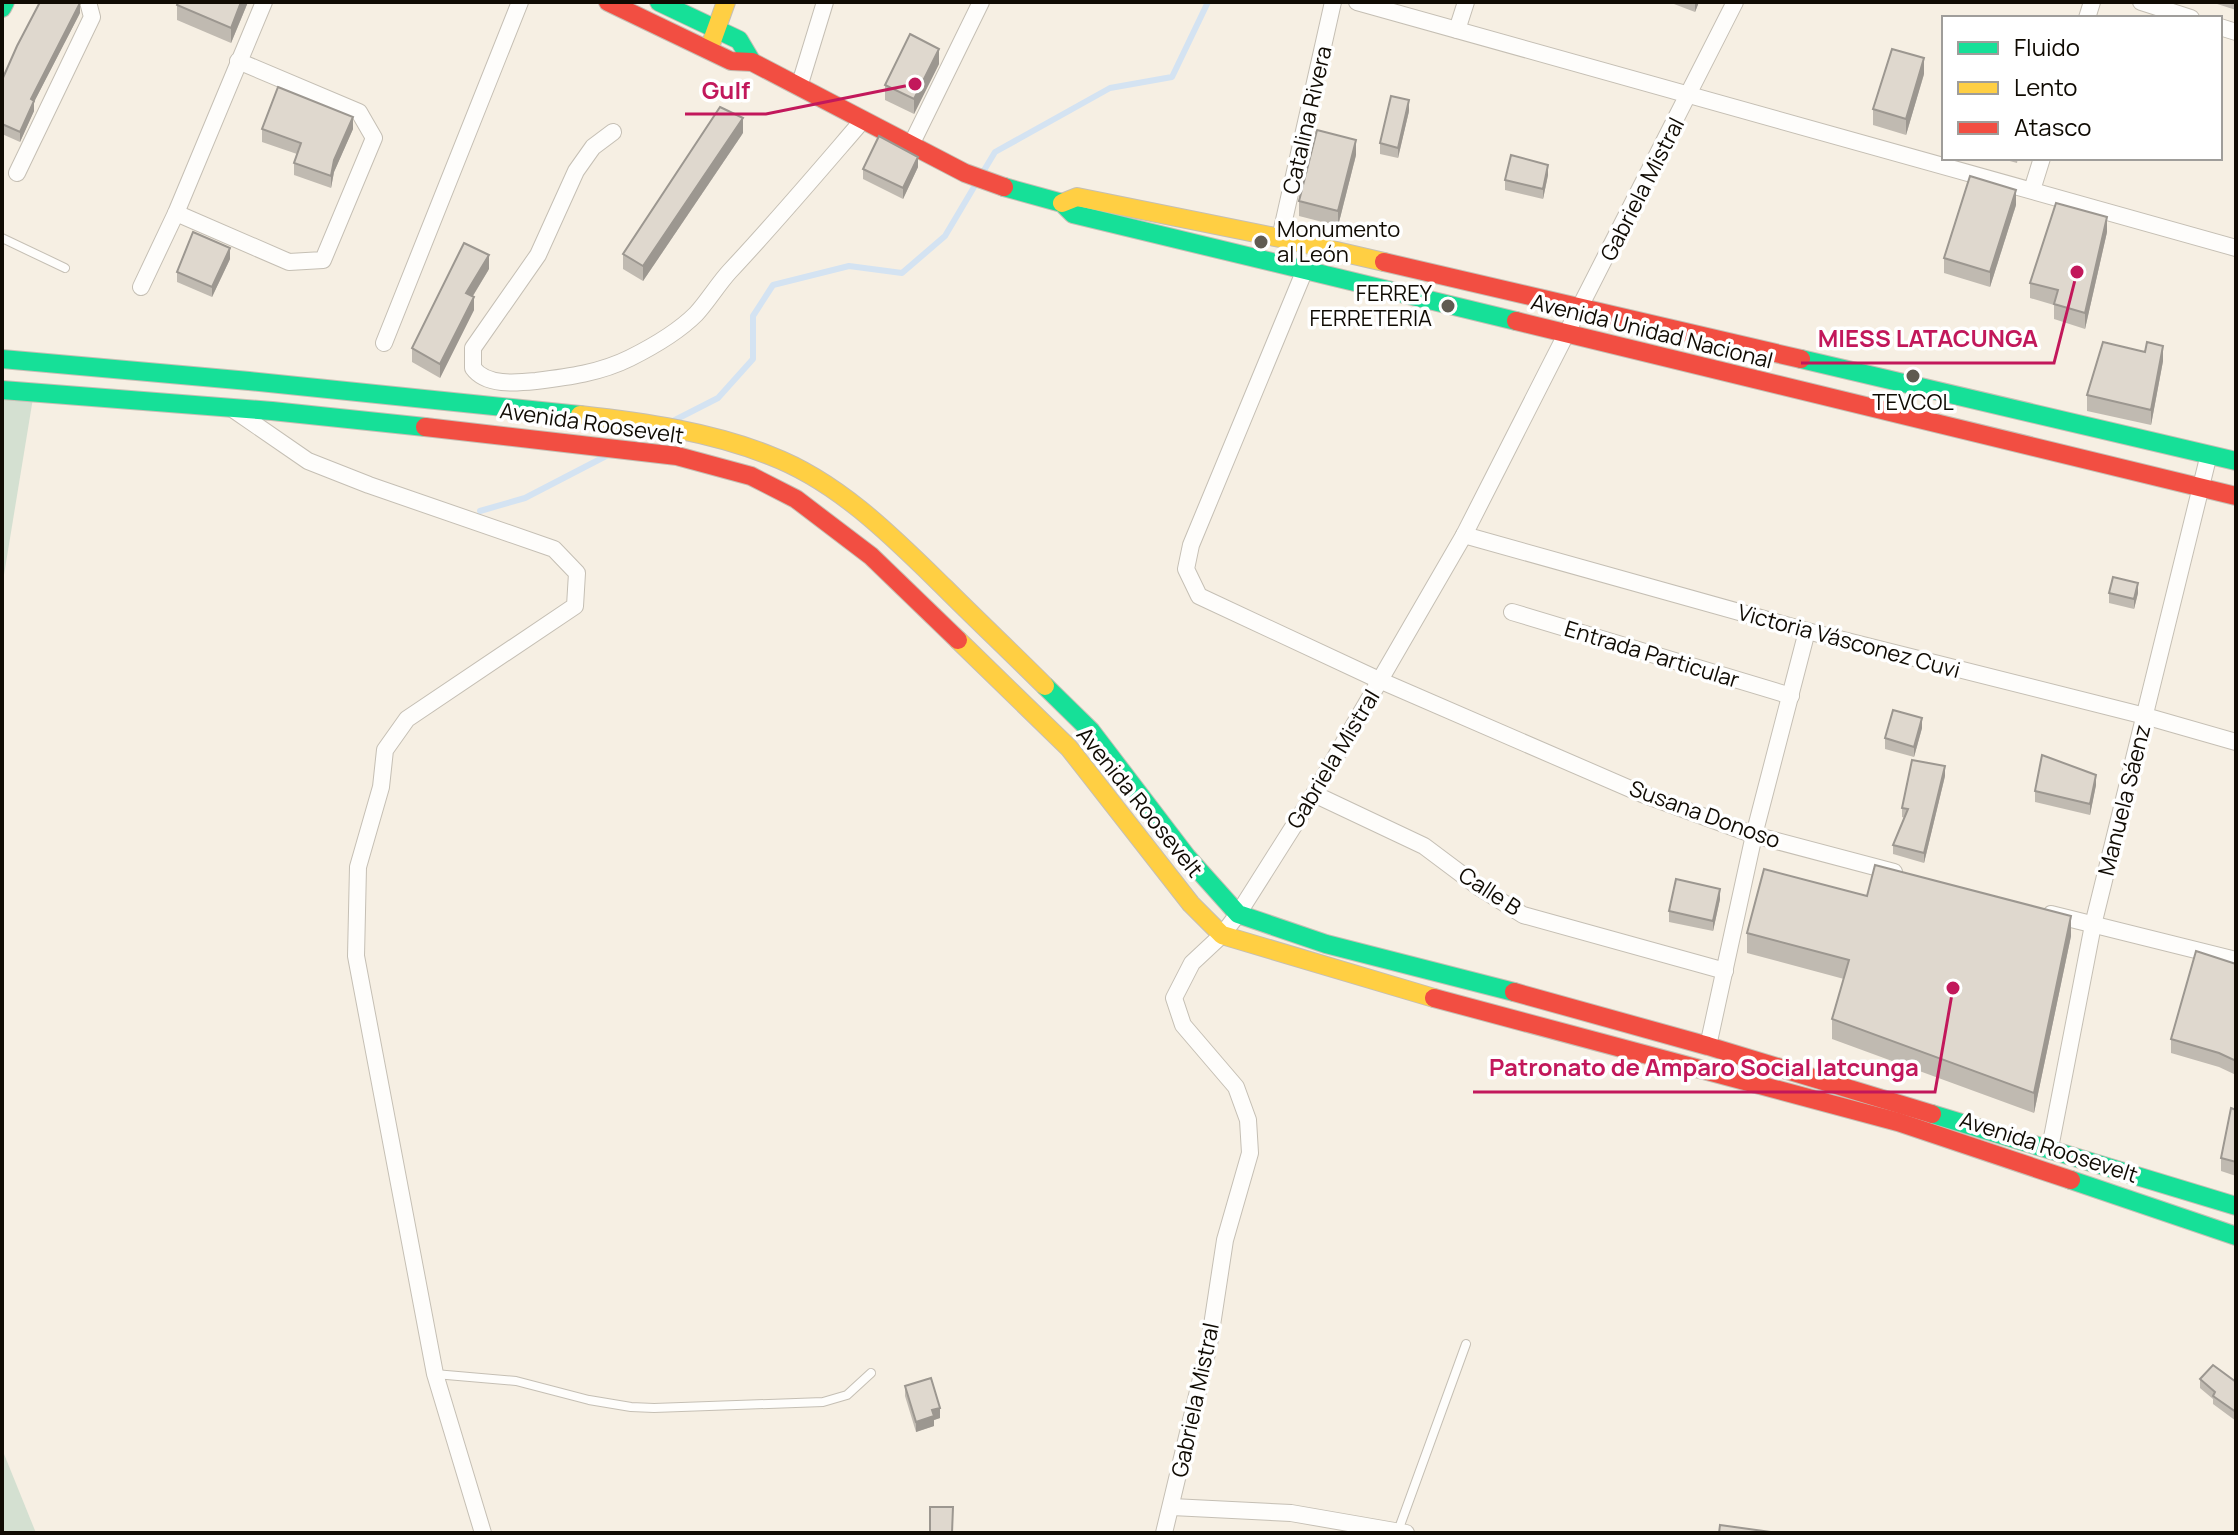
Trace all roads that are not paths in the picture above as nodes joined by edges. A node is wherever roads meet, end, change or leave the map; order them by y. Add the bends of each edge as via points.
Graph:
1 (5, 2) edge
2 (88, 2) edge
3 (264, 2) edge
4 (520, 2) edge
5 (608, 2) edge
6 (659, 2) edge
7 (726, 2) edge
8 (825, 2) edge
9 (981, 2) edge
10 (1333, 2) edge
11 (1357, 2) edge
12 (1466, 2) edge
13 (1735, 2) edge
14 (2141, 2) edge
15 (2, 8) edge
16 (2185, 16) edge
17 (717, 28) junction
18 (1457, 30) junction
19 (707, 50) junction
20 (238, 61) junction
21 (752, 62) junction
22 (799, 87) junction
23 (1689, 95) junction
24 (863, 120) junction
25 (613, 132) dead end
26 (911, 145) junction
27 (2041, 160) edge
28 (17, 173) dead end
29 (2032, 190) junction
30 (1062, 203) junction
31 (176, 213) junction
32 (2, 238) edge
33 (1280, 238) junction
34 (2236, 248) edge
35 (65, 268) dead end
36 (1304, 272) junction
37 (141, 287) dead end
38 (1581, 310) junction
39 (1567, 335) junction
40 (384, 343) dead end
41 (2, 359) edge
42 (274, 384) junction
43 (2, 390) edge
44 (230, 407) junction
45 (272, 411) junction
46 (2209, 454) junction
47 (2236, 461) edge
48 (2200, 488) junction
49 (2236, 496) edge
50 (1464, 535) junction
51 (1512, 612) dead end
52 (1807, 631) junction
53 (1379, 680) junction
54 (1791, 696) junction
55 (2145, 716) junction
56 (2236, 742) edge
57 (1314, 794) junction
58 (1754, 835) junction
59 (1908, 876) edge
60 (2031, 908) edge
61 (1238, 914) junction
62 (2093, 925) junction
63 (1222, 935) junction
64 (2236, 960) edge
65 (1725, 971) junction
66 (1708, 1046) junction
67 (2050, 1148) junction
68 (2236, 1206) edge
69 (2236, 1236) edge
70 (1466, 1344) dead end
71 (871, 1373) dead end
72 (435, 1374) junction
73 (1172, 1507) junction
74 (1402, 1532) edge
75 (483, 1533) edge
76 (1164, 1533) edge

1 - 15 street
2 - 28 street via 92,17
3 - 20 street
4 - 40 street
5 - 19 street, Avenida Unidad Nacional
6 - 17 street, Avenida Unidad Nacional
7 - 17 street
8 - 22 street
9 - 26 street
10 - 33 street, Catalina Rivera
11 - 18 street
12 - 18 street
13 - 23 street, Gabriela Mistral
14 - 16 street
17 - 19 street
17 - 21 street, Avenida Unidad Nacional via 739,40
18 - 23 street
19 - 21 street, Avenida Unidad Nacional via 731,61
20 - 31 street
20 - 31 street via 359,112 374,138 323,260 289,262
21 - 22 street, Avenida Unidad Nacional
22 - 24 street, Avenida Unidad Nacional
23 - 29 street
23 - 38 street, Gabriela Mistral
24 - 25 street via 695,314 669,334 630,358 588,373 530,382 483,378 473,368 473,348 534,263 576,171 593,147
24 - 26 street, Avenida Unidad Nacional
26 - 30 street, Avenida Unidad Nacional via 995,185
27 - 29 street
29 - 34 street
30 - 33 street, Avenida Unidad Nacional via 1077,197
30 - 36 street, Avenida Unidad Nacional via 1073,214
31 - 37 street
32 - 35 lane
33 - 38 street, Avenida Unidad Nacional
36 - 39 street, Avenida Unidad Nacional
36 - 53 street, Susana Donoso via 1191,545 1186,569 1199,596
38 - 39 street, Gabriela Mistral
38 - 46 street, Avenida Unidad Nacional
39 - 48 street, Avenida Unidad Nacional
39 - 50 street, Gabriela Mistral
41 - 42 street, Avenida Roosevelt
42 - 45 street
42 - 61 street, Avenida Roosevelt via 616,419 772,456 828,486 890,534 1091,731 1187,857
43 - 44 street, Avenida Roosevelt
44 - 45 street, Avenida Roosevelt
44 - 72 street via 308,461 554,549 577,573 575,606 407,719 385,750 381,787 358,867 356,956
45 - 63 street, Avenida Roosevelt via 677,456 751,476 796,499 871,556 1069,748 1191,904
46 - 47 street, Avenida Unidad Nacional
46 - 48 street, Manuela Sáenz
48 - 49 street, Avenida Unidad Nacional
48 - 55 street, Manuela Sáenz
50 - 52 street, Victoria Vásconez Cuvi
50 - 53 street, Gabriela Mistral
51 - 54 street, Entrada Particular
52 - 54 street
52 - 55 street, Victoria Vásconez Cuvi
53 - 57 street, Gabriela Mistral
53 - 58 street, Susana Donoso via 1642,794
54 - 58 street
55 - 56 street, Victoria Vásconez Cuvi
55 - 62 street, Manuela Sáenz
57 - 61 street, Gabriela Mistral
57 - 65 street, Calle B via 1424,846 1523,915
58 - 59 street, Susana Donoso
58 - 65 street
60 - 62 street
61 - 63 street, Gabriela Mistral
61 - 66 street, Avenida Roosevelt via 1326,944
62 - 64 street
62 - 67 street, Manuela Sáenz
63 - 69 street, Avenida Roosevelt via 1370,981 1898,1122
63 - 73 street, Gabriela Mistral via 1192,963 1174,998 1183,1025 1236,1087 1248,1120 1250,1153 1225,1240 1209,1345
65 - 66 street
66 - 67 street, Avenida Roosevelt
67 - 68 street, Avenida Roosevelt
70 - 74 lane
71 - 72 lane via 847,1395 823,1402 654,1408 610,1404 516,1381
72 - 75 street
73 - 74 street via 1291,1513
73 - 76 street, Gabriela Mistral

